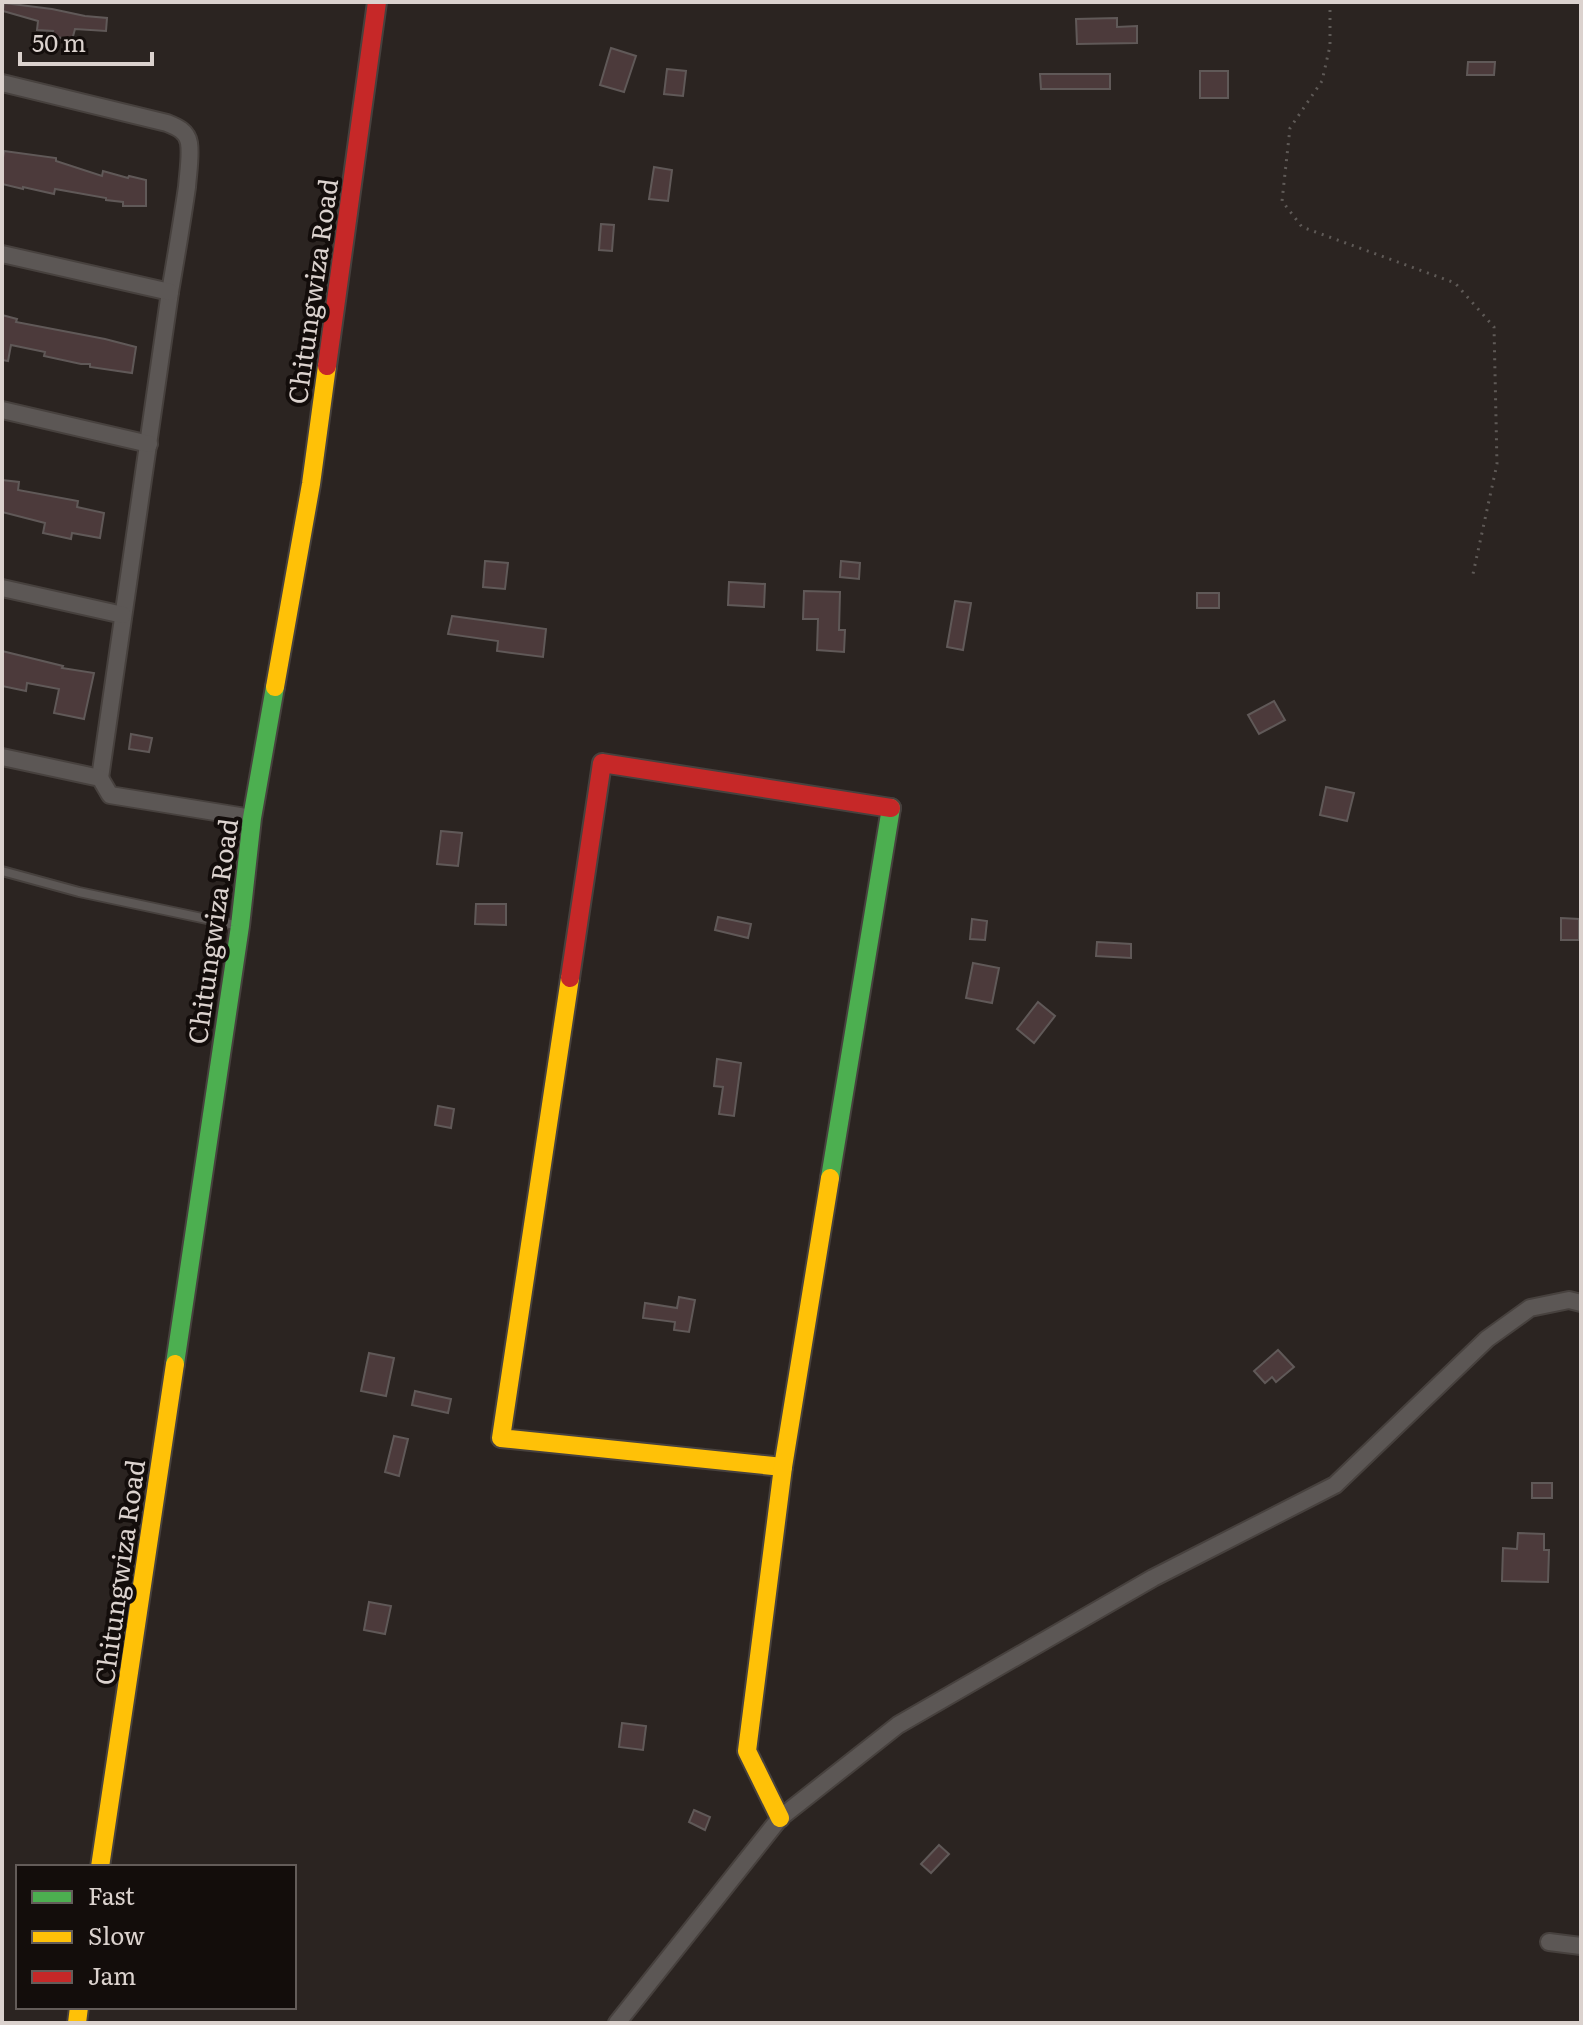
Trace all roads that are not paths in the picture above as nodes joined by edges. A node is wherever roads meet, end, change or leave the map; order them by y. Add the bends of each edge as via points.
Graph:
1 (377, 2) edge
2 (2, 83) edge
3 (2, 254) edge
4 (170, 292) junction
5 (2, 410) edge
6 (149, 444) junction
7 (2, 588) edge
8 (123, 615) junction
9 (2, 757) edge
10 (100, 778) junction
11 (252, 818) junction
12 (2, 871) edge
13 (240, 926) junction
14 (1581, 1303) edge
15 (783, 1467) junction
16 (780, 1818) junction
17 (100, 1865) edge
18 (1549, 1942) dead end
19 (1581, 1946) edge
20 (617, 2023) edge

1 - 11 street, Chitungwiza Road via 311,484
2 - 4 street via 167,123 184,132 189,141 188,177
3 - 4 street
4 - 6 street
5 - 6 street
6 - 8 street
7 - 8 street
8 - 10 street
9 - 10 street
10 - 11 street via 110,795
11 - 13 street, Chitungwiza Road
12 - 13 lane
13 - 17 street, Chitungwiza Road
14 - 16 street via 1569,1300 1530,1308 1487,1339 1335,1485 1153,1578 898,1725
15 - 15 street via 891,807 602,763 501,1438
15 - 16 street via 747,1751
16 - 20 street
18 - 19 street

